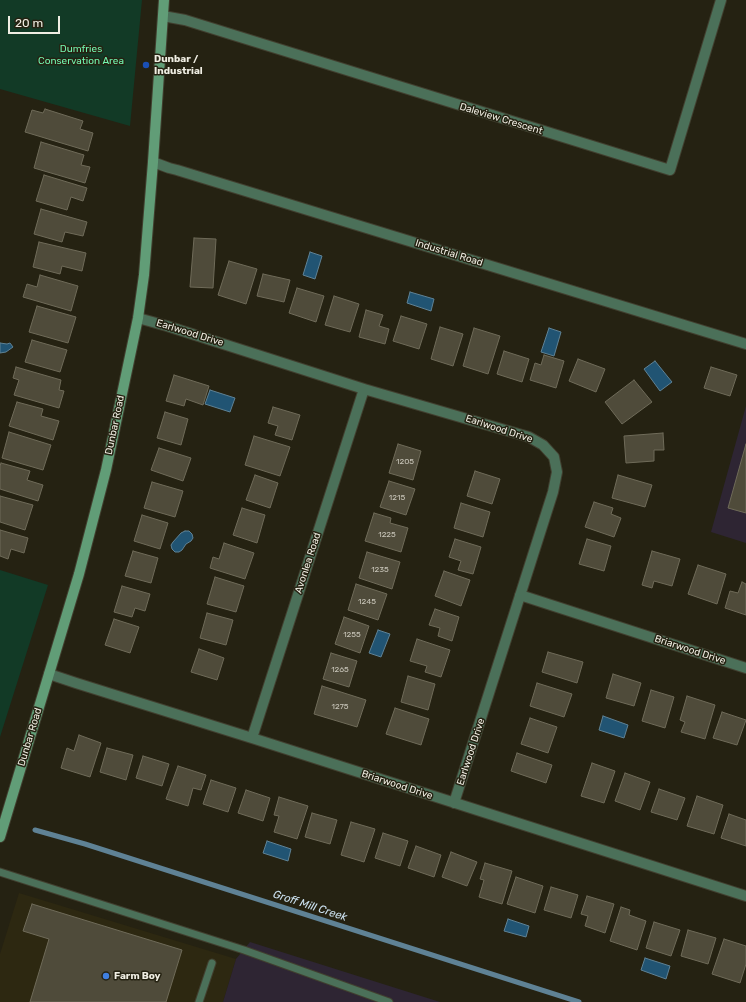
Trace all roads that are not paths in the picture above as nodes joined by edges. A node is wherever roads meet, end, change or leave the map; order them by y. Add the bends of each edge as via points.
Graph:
1 (164, 0) edge
2 (720, 0) edge
3 (163, 16) junction
4 (153, 162) junction
5 (138, 318) junction
6 (746, 344) edge
7 (364, 389) junction
8 (520, 595) junction
9 (746, 668) edge
10 (49, 674) junction
11 (252, 738) junction
12 (454, 803) junction
13 (0, 836) edge
14 (0, 872) edge
15 (746, 896) edge
16 (212, 963) dead end
17 (199, 1002) edge
18 (389, 1002) edge

1 - 3 street, Dunbar Road
2 - 3 street, Daleview Crescent via 670,170
3 - 4 street, Dunbar Road
4 - 5 street, Dunbar Road
4 - 6 street, Industrial Road
5 - 7 street, Earlwood Drive
5 - 10 street, Dunbar Road via 106,470 80,574
7 - 8 street, Earlwood Drive via 529,437 543,445 554,457 557,472 553,492
7 - 11 street, Avonlea Road
8 - 9 street, Briarwood Drive
8 - 12 street, Earlwood Drive
10 - 11 street, Briarwood Drive
10 - 13 street, Dunbar Road
11 - 12 street, Briarwood Drive
12 - 15 street, Briarwood Drive
14 - 18 lane via 244,950
16 - 17 lane

